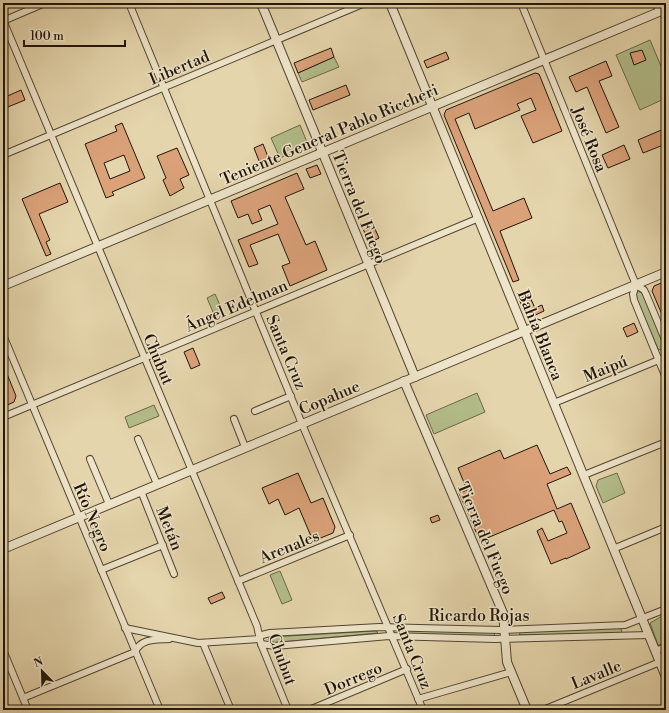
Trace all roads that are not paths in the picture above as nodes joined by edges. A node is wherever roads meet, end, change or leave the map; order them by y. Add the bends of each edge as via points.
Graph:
1 (45, 3) edge
2 (129, 3) edge
3 (261, 3) edge
4 (365, 3) edge
5 (390, 3) edge
6 (521, 3) edge
7 (656, 3) edge
8 (663, 10) edge
9 (3, 21) edge
10 (276, 40) junction
11 (544, 59) junction
12 (164, 88) junction
13 (433, 106) junction
14 (51, 135) junction
15 (322, 152) junction
16 (3, 155) edge
17 (209, 200) junction
18 (478, 218) junction
19 (98, 246) junction
20 (368, 264) junction
21 (666, 272) edge
22 (636, 285) junction
23 (3, 286) edge
24 (256, 311) junction
25 (525, 331) junction
26 (3, 335) edge
27 (666, 342) edge
28 (666, 357) edge
29 (145, 358) junction
30 (658, 360) junction
31 (415, 377) junction
32 (666, 378) edge
33 (404, 381) junction
34 (291, 396) junction
35 (554, 403) junction
36 (32, 405) junction
37 (255, 411) dead end
38 (3, 417) edge
39 (234, 420) dead end
40 (302, 424) junction
41 (138, 439) dead end
42 (666, 442) edge
43 (245, 447) junction
44 (90, 459) dead end
45 (192, 470) junction
46 (584, 476) junction
47 (157, 484) junction
48 (141, 491) junction
49 (109, 504) junction
50 (79, 517) junction
51 (666, 527) edge
52 (350, 535) junction
53 (163, 545) junction
54 (3, 549) edge
55 (613, 549) junction
56 (101, 570) junction
57 (174, 574) dead end
58 (238, 581) junction
59 (666, 609) edge
60 (642, 619) junction
61 (390, 627) junction
62 (125, 628) junction
63 (505, 629) junction
64 (649, 635) junction
65 (393, 636) junction
66 (173, 639) junction
67 (505, 639) junction
68 (260, 642) junction
69 (203, 644) junction
70 (666, 647) edge
71 (3, 650) edge
72 (655, 651) junction
73 (136, 652) junction
74 (660, 662) junction
75 (407, 669) junction
76 (511, 672) junction
77 (666, 677) edge
78 (23, 698) junction
79 (418, 699) junction
80 (28, 710) edge
81 (160, 710) edge
82 (231, 710) edge
83 (288, 710) edge
84 (309, 710) edge
85 (423, 710) edge
86 (527, 710) edge
87 (543, 710) edge

1 - 9 street
2 - 12 street, Santa Cruz
3 - 10 street, Tierra del Fuego
4 - 10 street, Libertad
5 - 13 street, Bahía Blanca
6 - 11 street, José Rosa
7 - 8 street
8 - 11 street, Teniente General Pablo Riccheri
9 - 14 street, Chubut
10 - 12 street, Libertad
10 - 15 street, Tierra del Fuego
11 - 13 street, Teniente General Pablo Riccheri
11 - 22 street, José Rosa
12 - 14 street, Libertad
12 - 17 street, Santa Cruz
13 - 15 street, Teniente General Pablo Riccheri
13 - 18 street, Bahía Blanca
14 - 16 street, Libertad
14 - 19 street, Chubut
15 - 17 street, Teniente General Pablo Riccheri
15 - 20 street, Tierra del Fuego
17 - 19 street, Teniente General Pablo Riccheri
17 - 24 street, Santa Cruz
18 - 20 street, Ángel Edelman
18 - 25 street, Bahía Blanca
19 - 23 street, Teniente General Pablo Riccheri
19 - 29 street, Chubut
20 - 24 street, Ángel Edelman
20 - 31 street, Tierra del Fuego
21 - 22 street, Copahue
22 - 25 street, Copahue
22 - 27 street, José Rosa via 644,290
22 - 30 street, José Rosa via 634,300
24 - 29 street, Ángel Edelman
24 - 34 street, Santa Cruz
25 - 31 street, Copahue
25 - 35 street, Bahía Blanca
26 - 36 street, Río Negro
28 - 30 street, Maipú
29 - 36 street, Ángel Edelman
29 - 45 street, Chubut
30 - 32 street, José Rosa
30 - 35 street, Maipú
31 - 33 street, Copahue
33 - 40 street, Copahue
33 - 63 street, Tierra del Fuego via 502,611
34 - 37 street
34 - 40 street, Santa Cruz
35 - 46 street, Bahía Blanca
36 - 38 street, Ángel Edelman
36 - 50 street, Río Negro
39 - 43 street
40 - 43 street, Copahue
40 - 52 street, Santa Cruz
41 - 47 street
42 - 46 street
43 - 45 street, Copahue
44 - 49 street
45 - 47 street, Copahue
45 - 58 street, Chubut
46 - 55 street, Bahía Blanca
47 - 48 street, Copahue
48 - 49 street, Copahue
48 - 53 street, Metán
49 - 50 street, Copahue
50 - 54 street, Copahue
50 - 56 street, Río Negro
51 - 55 street
52 - 58 street, Arenales
52 - 61 street, Santa Cruz
53 - 56 street
53 - 57 street, Metán
55 - 60 street, Bahía Blanca
56 - 62 street, Río Negro
58 - 68 street, Chubut via 257,626
59 - 60 street, Ricardo Rojas
60 - 63 street, Ricardo Rojas via 625,625
60 - 64 street, Bahía Blanca
61 - 63 street, Ricardo Rojas
61 - 65 street, Santa Cruz
61 - 68 street, Ricardo Rojas via 270,633 264,634
62 - 66 street, Ricardo Rojas
62 - 73 street, Río Negro
63 - 67 street, Tierra del Fuego
64 - 67 street, Ricardo Rojas
64 - 72 street, Bahía Blanca
65 - 67 street, Ricardo Rojas
65 - 68 street, Ricardo Rojas via 275,646
65 - 75 street, Santa Cruz
66 - 69 street, Ricardo Rojas
66 - 73 street, Ricardo Rojas via 145,641
67 - 76 street, Tierra del Fuego via 506,657
68 - 69 street, Ricardo Rojas
68 - 83 street, Chubut
69 - 82 street
70 - 72 street
71 - 78 street
72 - 74 street, Bahía Blanca
73 - 78 street, Ricardo Rojas
73 - 81 street, Río Negro
74 - 77 street, Bahía Blanca
74 - 87 street, Lavalle
75 - 79 street, Santa Cruz
75 - 84 street, Dorrego
76 - 79 street
76 - 86 street, Tierra del Fuego
78 - 80 street
79 - 85 street, Santa Cruz

